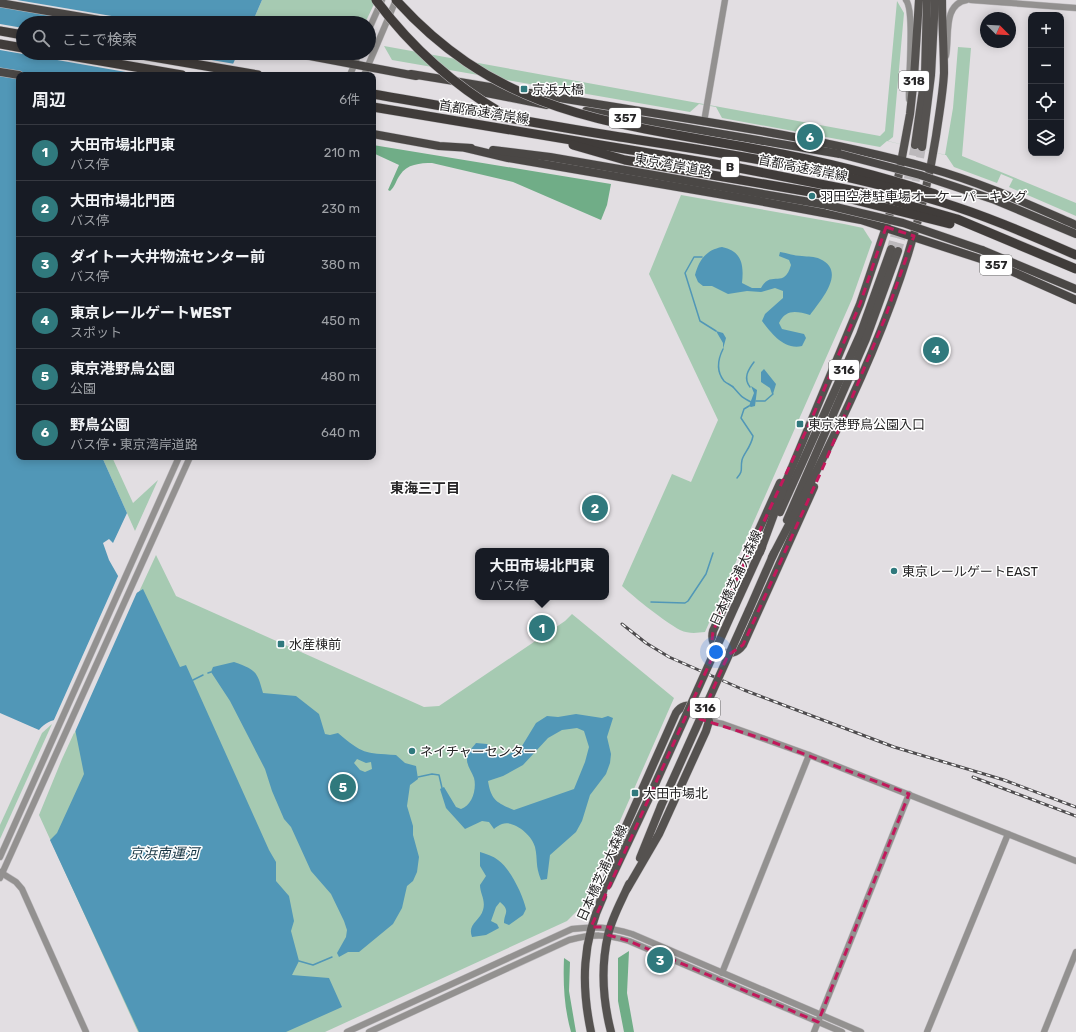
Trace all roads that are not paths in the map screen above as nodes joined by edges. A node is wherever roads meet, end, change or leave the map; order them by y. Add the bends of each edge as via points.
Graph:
1 (376, 0) edge
2 (382, 0) edge
3 (396, 0) edge
4 (725, 0) edge
5 (906, 0) edge
6 (919, 0) edge
7 (927, 0) edge
8 (935, 0) edge
9 (942, 0) edge
10 (967, 0) edge
11 (970, 0) edge
12 (0, 3) edge
13 (1076, 8) edge
14 (75, 16) edge
15 (375, 16) edge
16 (0, 31) edge
17 (16, 34) edge
18 (0, 44) edge
19 (16, 47) edge
20 (376, 47) edge
21 (95, 60) edge
22 (171, 60) edge
23 (337, 60) edge
24 (356, 60) edge
25 (371, 60) edge
26 (355, 63) junction
27 (368, 66) junction
28 (0, 72) edge
29 (165, 72) edge
30 (241, 72) edge
31 (351, 72) edge
32 (365, 72) edge
33 (944, 73) junction
34 (411, 74) junction
35 (16, 75) edge
36 (376, 95) edge
37 (376, 108) edge
38 (910, 114) junction
39 (704, 122) junction
40 (376, 135) edge
41 (466, 148) junction
42 (901, 161) junction
43 (930, 169) junction
44 (1076, 225) edge
45 (886, 227) junction
46 (1021, 231) junction
47 (1076, 234) edge
48 (914, 236) junction
49 (1016, 243) junction
50 (1076, 255) edge
51 (1076, 269) edge
52 (1076, 289) edge
53 (1076, 300) edge
54 (812, 418) junction
55 (839, 425) junction
56 (178, 460) edge
57 (189, 460) edge
58 (760, 552) junction
59 (772, 557) junction
60 (709, 721) junction
61 (809, 754) junction
62 (909, 794) junction
63 (1008, 834) junction
64 (0, 857) edge
65 (1076, 861) edge
66 (1, 875) edge
67 (627, 889) junction
68 (600, 902) junction
69 (590, 931) junction
70 (610, 931) junction
71 (1076, 952) edge
72 (722, 973) junction
73 (821, 1015) junction
74 (818, 1022) junction
75 (86, 1032) edge
76 (347, 1032) edge
77 (368, 1032) edge
78 (591, 1032) edge
79 (611, 1032) edge
80 (814, 1032) edge
81 (842, 1032) edge
82 (861, 1032) edge
83 (927, 1032) edge
84 (1044, 1032) edge

1 - 49 highway, B, bridge via 415,47 458,85 514,121 568,144 625,160 851,199 914,213
2 - 15 street
3 - 20 street
3 - 46 highway, B, bridge via 434,38 464,62 498,82 554,107 632,127 780,154 889,180 945,197
4 - 39 street
5 - 38 street via 910,12
6 - 38 main road, 318
7 - 8 main road, 318 via 925,75 919,146 931,75
9 - 33 main road, 318
10 - 33 street via 958,2 950,12
11 - 13 street
12 - 14 highway
16 - 17 highway
18 - 19 highway
21 - 29 highway
22 - 30 highway
23 - 26 highway, 357
24 - 26 street
25 - 27 street
26 - 27 highway, 357
26 - 31 street
27 - 32 street
27 - 34 highway, 357
28 - 35 highway
33 - 43 main road, 318
34 - 39 highway, 357
34 - 47 highway, 357, bridge via 477,92 524,101 840,154 949,183
36 - 46 highway, 首都高速湾岸線 / B, bridge via 840,176 942,202
37 - 49 highway, 首都高速湾岸線 / B, bridge via 739,168 839,188 939,214
38 - 42 main road, 318
39 - 42 highway, 357 via 825,143
40 - 41 highway, 東京湾岸道路 / 357 via 439,146
41 - 45 highway, 357 via 508,158 766,202
41 - 52 highway, 東京湾岸道路 / 357, bridge via 550,156 828,205 934,233
42 - 43 highway, 357
42 - 45 main road, 318
43 - 44 highway, 357 via 1023,202
43 - 48 main road, 316
45 - 48 highway, 357
45 - 54 main road, 316 via 860,304
46 - 50 highway, 首都高速湾岸線 / B, bridge
48 - 53 highway, 357 via 993,264
48 - 55 main road, 316 via 885,318
49 - 51 highway, 首都高速湾岸線 / B, bridge
54 - 55 main road via 713,631 713,645 721,652 732,654 743,645 824,465
54 - 58 main road, 316
55 - 59 main road, 316
56 - 64 street
57 - 66 street
58 - 59 main road, 日本橋芝浦大森線 / 316 via 860,335 894,250 866,339 796,495
58 - 68 main road, 日本橋芝浦大森線 / 316, bridge
59 - 67 main road, 日本橋芝浦大森線 / 316, bridge via 661,806
60 - 61 street
60 - 67 main road via 659,834
60 - 68 main road via 705,712 694,706 682,707 676,713 614,853
61 - 62 street
61 - 72 street
62 - 63 street
62 - 73 street
63 - 65 street
63 - 83 street
66 - 75 street via 16,882 22,889
67 - 70 main road, 日本橋芝浦大森線 / 316
68 - 69 main road, 日本橋芝浦大森線 / 316
69 - 70 street
69 - 76 street via 572,930
69 - 77 street
69 - 78 main road, 日本橋芝浦大森線 / 316 via 584,967 584,989
70 - 72 street via 632,934
70 - 74 street
70 - 79 main road, 日本橋芝浦大森線 / 316 via 604,970 604,991
71 - 84 street
72 - 73 street
73 - 74 street
73 - 82 street
74 - 80 street
74 - 81 street

